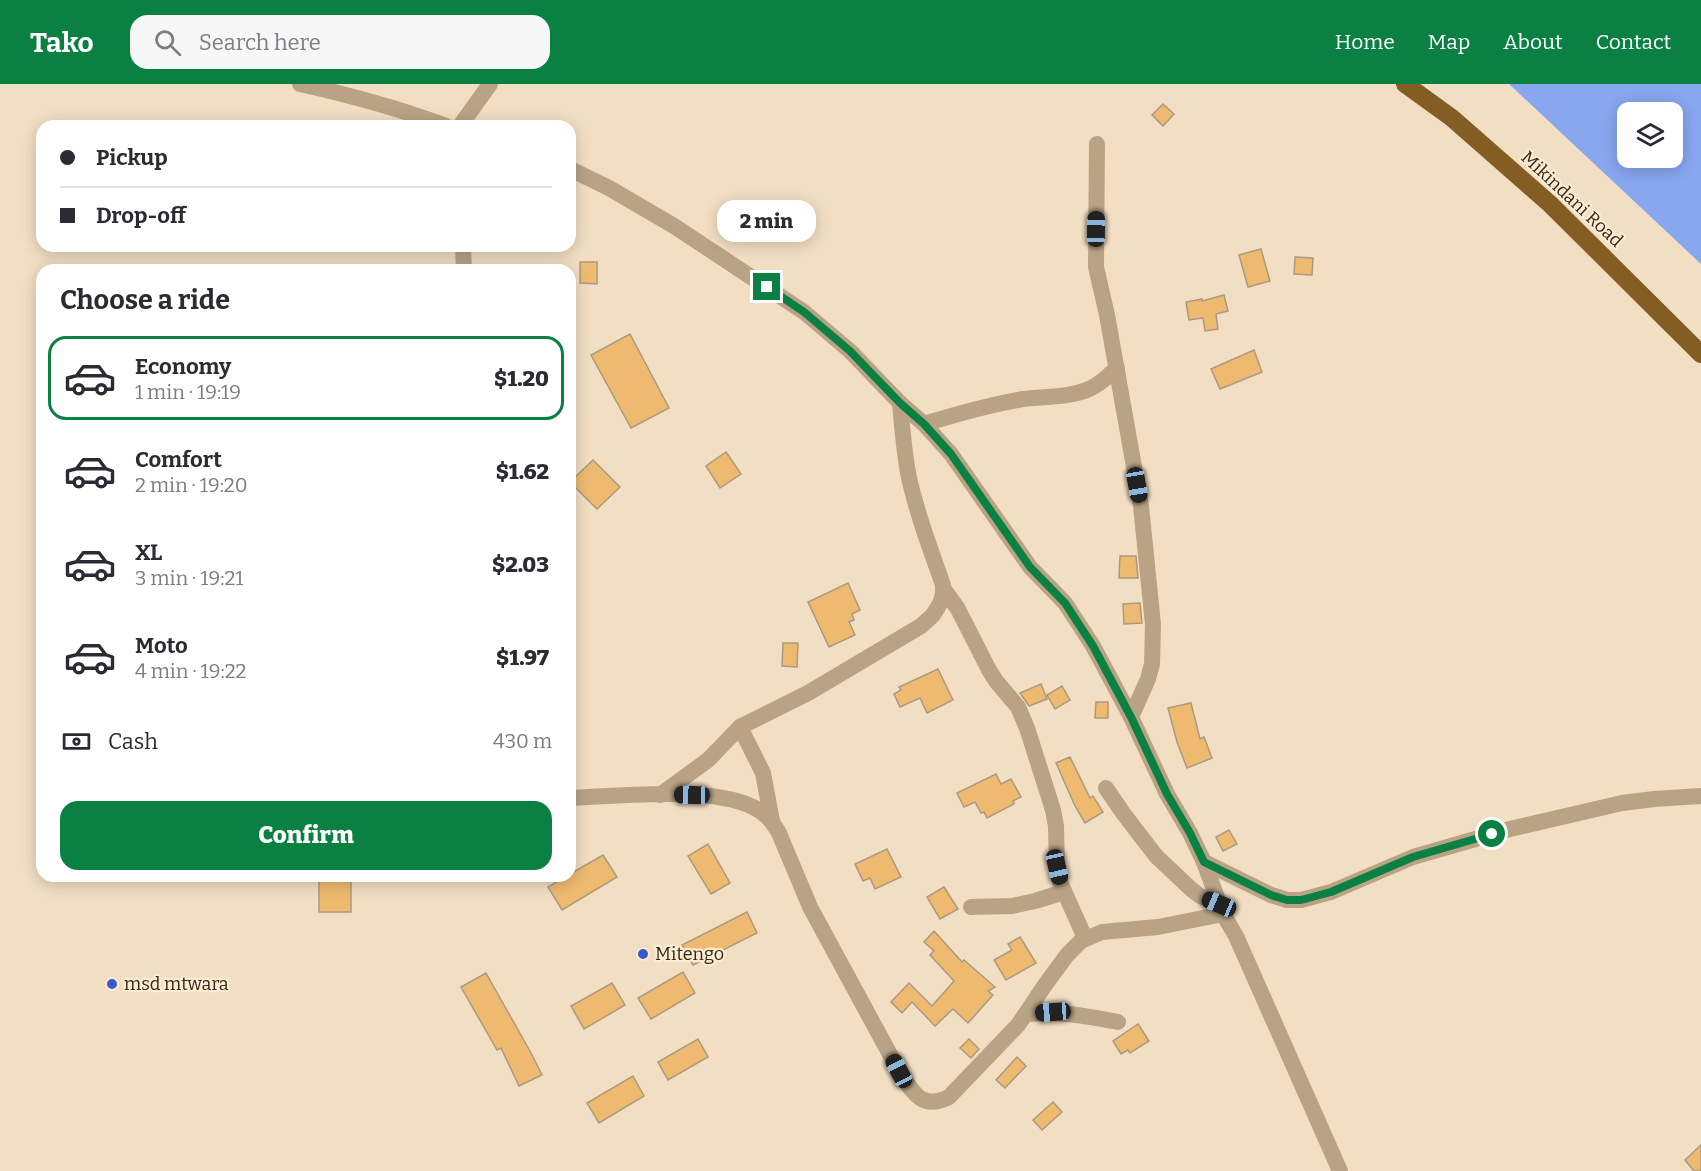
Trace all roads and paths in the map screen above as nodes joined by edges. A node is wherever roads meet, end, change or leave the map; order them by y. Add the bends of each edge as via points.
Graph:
1 (300, 84) edge
2 (490, 84) edge
3 (1405, 84) edge
4 (430, 120) edge
5 (464, 120) edge
6 (1097, 144) dead end
7 (576, 172) edge
8 (1701, 354) edge
9 (1117, 368) junction
10 (900, 403) junction
11 (924, 424) junction
12 (943, 588) junction
13 (1131, 717) junction
14 (740, 727) junction
15 (1106, 788) dead end
16 (660, 795) junction
17 (1701, 796) edge
18 (576, 798) edge
19 (772, 821) junction
20 (1204, 862) junction
21 (1064, 892) junction
22 (971, 907) dead end
23 (1221, 909) junction
24 (1085, 938) junction
25 (1027, 1014) junction
26 (1118, 1022) dead end
27 (1341, 1171) edge

1 - 4 street
2 - 5 street
3 - 8 highway, Mikindani Road via 1452,118 1550,204
6 - 9 street via 1096,267
7 - 10 street via 674,226 804,312 850,351
9 - 11 street via 1091,389 982,407
9 - 13 street via 1141,506 1153,624 1152,664
10 - 11 street
10 - 12 street via 908,474
11 - 13 street via 951,454 1030,567 1065,603
12 - 14 street via 938,608 921,626 808,693
12 - 21 street via 989,670 1018,707 1027,728 1053,810 1057,867
13 - 20 street
14 - 16 street via 708,760
14 - 19 street via 763,773
15 - 23 street via 1156,855 1191,890
16 - 18 street
16 - 19 street via 733,800 752,806
17 - 20 street via 1622,803 1510,829 1413,857 1331,892 1301,900 1271,895
19 - 25 street via 810,907 899,1071 920,1098 936,1102 949,1097
20 - 23 street
21 - 22 street via 1012,906
21 - 24 street
23 - 24 street via 1158,927 1102,932
23 - 27 street
24 - 25 street via 1067,955
25 - 26 street via 1053,1012

